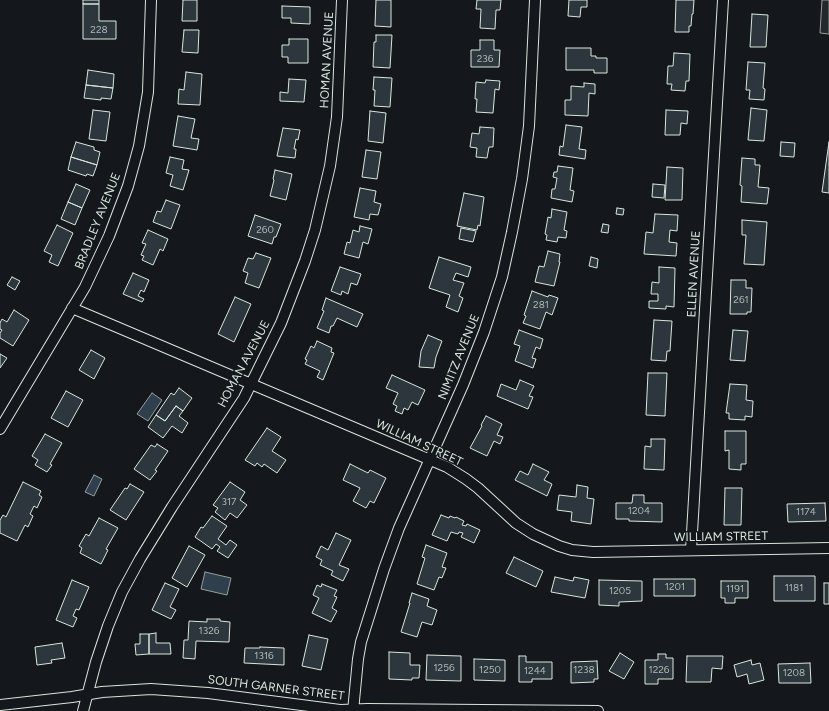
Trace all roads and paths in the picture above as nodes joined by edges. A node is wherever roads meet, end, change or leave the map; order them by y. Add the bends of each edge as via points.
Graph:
1 (151, 0) edge
2 (342, 0) edge
3 (535, 0) edge
4 (722, 0) edge
5 (72, 308) junction
6 (251, 384) junction
7 (0, 429) edge
8 (429, 460) junction
9 (829, 548) edge
10 (691, 550) junction
11 (87, 694) junction
12 (0, 705) edge
13 (353, 710) edge
14 (83, 711) edge
15 (598, 711) edge

1 - 5 street, BRADLEY AVENUE via 148,92 139,146 128,186 109,236
2 - 6 street, HOMAN AVENUE via 337,117 330,166 317,223 281,323
3 - 8 street, NIMITZ AVENUE via 529,126 522,179 502,277 463,385
4 - 10 street, ELLEN AVENUE
5 - 6 street, WILLIAM STREET
5 - 7 street, BRADLEY AVENUE
6 - 8 street, WILLIAM STREET
6 - 11 street, HOMAN AVENUE via 140,558 122,592 108,626
8 - 10 street, WILLIAM STREET via 466,479 516,523 559,546 593,552
8 - 13 street, NIMITZ AVENUE via 399,528 361,642
9 - 10 street, WILLIAM STREET
11 - 12 street, SOUTH GARNER STREET
11 - 13 street, SOUTH GARNER STREET via 118,690 168,690
11 - 14 street, HOMAN AVENUE
13 - 15 street, SOUTH GARNER STREET

